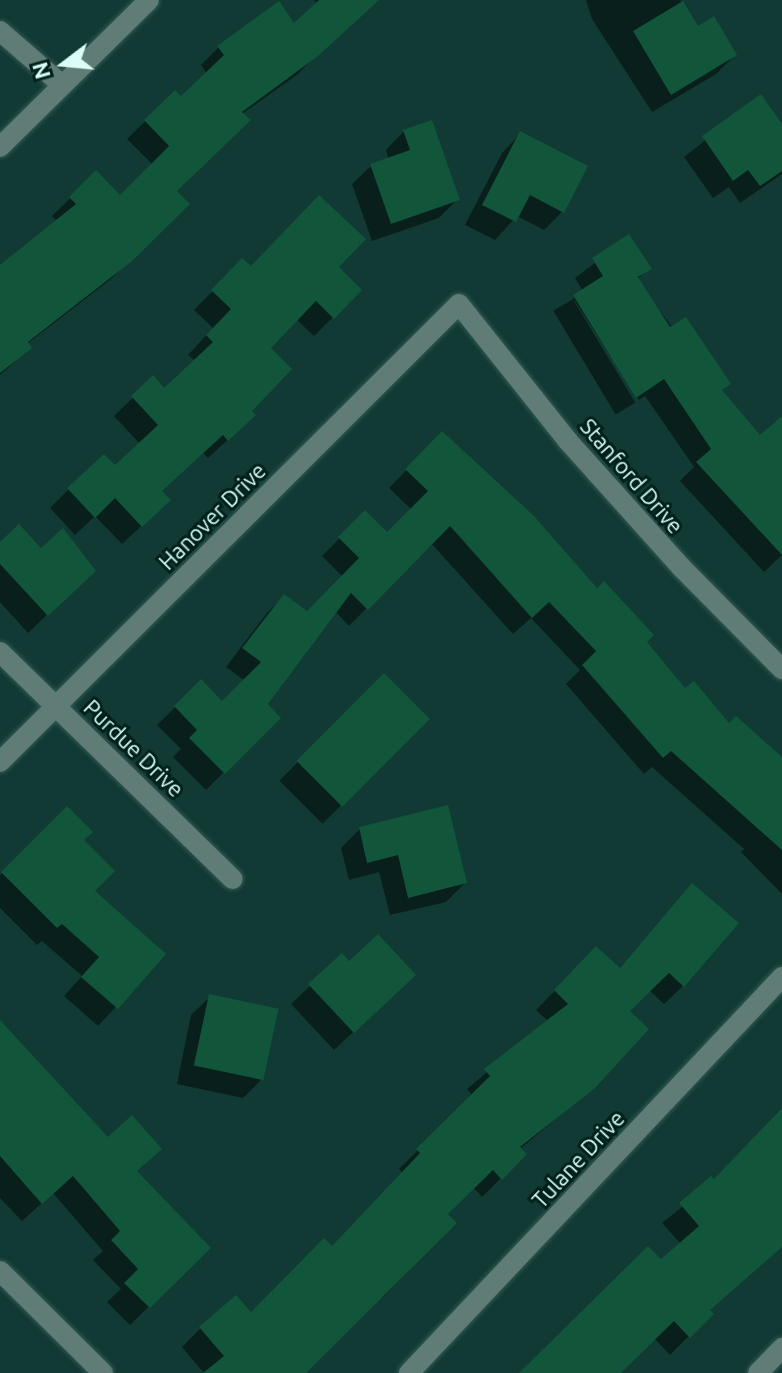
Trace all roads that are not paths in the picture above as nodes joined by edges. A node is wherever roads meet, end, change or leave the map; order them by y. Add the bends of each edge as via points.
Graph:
1 (149, 0) edge
2 (0, 31) edge
3 (61, 84) junction
4 (0, 147) edge
5 (459, 304) joint
6 (0, 652) edge
7 (782, 669) edge
8 (56, 706) junction
9 (0, 762) edge
10 (233, 879) dead end
11 (782, 977) edge
12 (0, 1271) edge
13 (782, 1348) edge
14 (103, 1373) edge
15 (409, 1373) edge
16 (758, 1373) edge

1 - 3 street
2 - 3 street
3 - 4 street
5 - 7 street, Stanford Drive via 589,464
5 - 8 street, Hanover Drive
6 - 8 street, Purdue Drive
8 - 9 street, Hanover Drive
8 - 10 street, Purdue Drive
11 - 15 street, Tulane Drive
12 - 14 street
13 - 16 street

